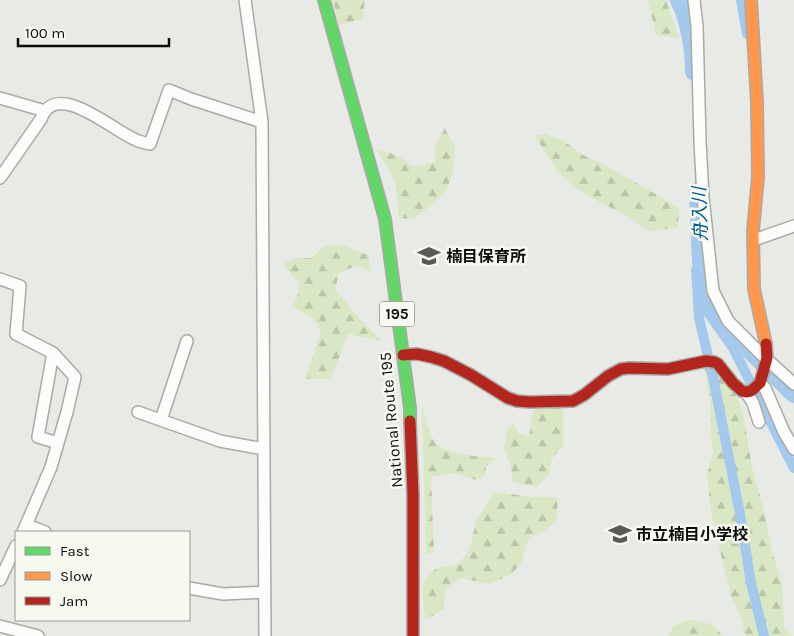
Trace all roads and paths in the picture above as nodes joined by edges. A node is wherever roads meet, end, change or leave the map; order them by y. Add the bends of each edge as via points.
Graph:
1 (245, 0) edge
2 (324, 0) edge
3 (694, 0) edge
4 (751, 0) edge
5 (0, 98) edge
6 (45, 111) junction
7 (262, 122) junction
8 (0, 178) edge
9 (794, 226) edge
10 (754, 240) junction
11 (0, 279) edge
12 (187, 341) dead end
13 (53, 353) junction
14 (402, 355) junction
15 (765, 363) junction
16 (794, 384) edge
17 (754, 387) junction
18 (138, 412) dead end
19 (161, 420) junction
20 (759, 422) dead end
21 (58, 443) junction
22 (264, 449) junction
23 (794, 449) edge
24 (25, 528) edge
25 (40, 531) edge
26 (15, 548) edge
27 (0, 580) edge
28 (190, 588) edge
29 (265, 592) junction
30 (0, 626) edge
31 (38, 636) edge
32 (265, 636) edge
33 (414, 636) edge

1 - 7 street
2 - 14 main road, National Route 195 / 195 via 384,219
3 - 15 street via 702,198 713,292 728,321
4 - 10 main road via 758,102
5 - 6 street
6 - 7 street via 56,104 69,104 97,116 136,141 150,144 169,90
6 - 8 street
7 - 22 street
9 - 10 street
10 - 15 main road via 754,289 767,350
11 - 13 street via 20,286 16,334
12 - 19 street
13 - 21 street via 75,377
13 - 21 street via 38,437
14 - 17 main road via 413,353 437,357 518,401 572,401 621,369 668,368 710,362 722,369 742,391
14 - 33 main road, National Route 195 / 195 via 410,408
15 - 16 street
15 - 17 main road
17 - 20 street via 752,403
17 - 23 street via 765,388
18 - 19 street
19 - 22 street via 220,441
21 - 24 street via 51,468
22 - 29 street
24 - 25 street
26 - 27 street
28 - 29 street via 223,594
29 - 32 street
30 - 31 street

